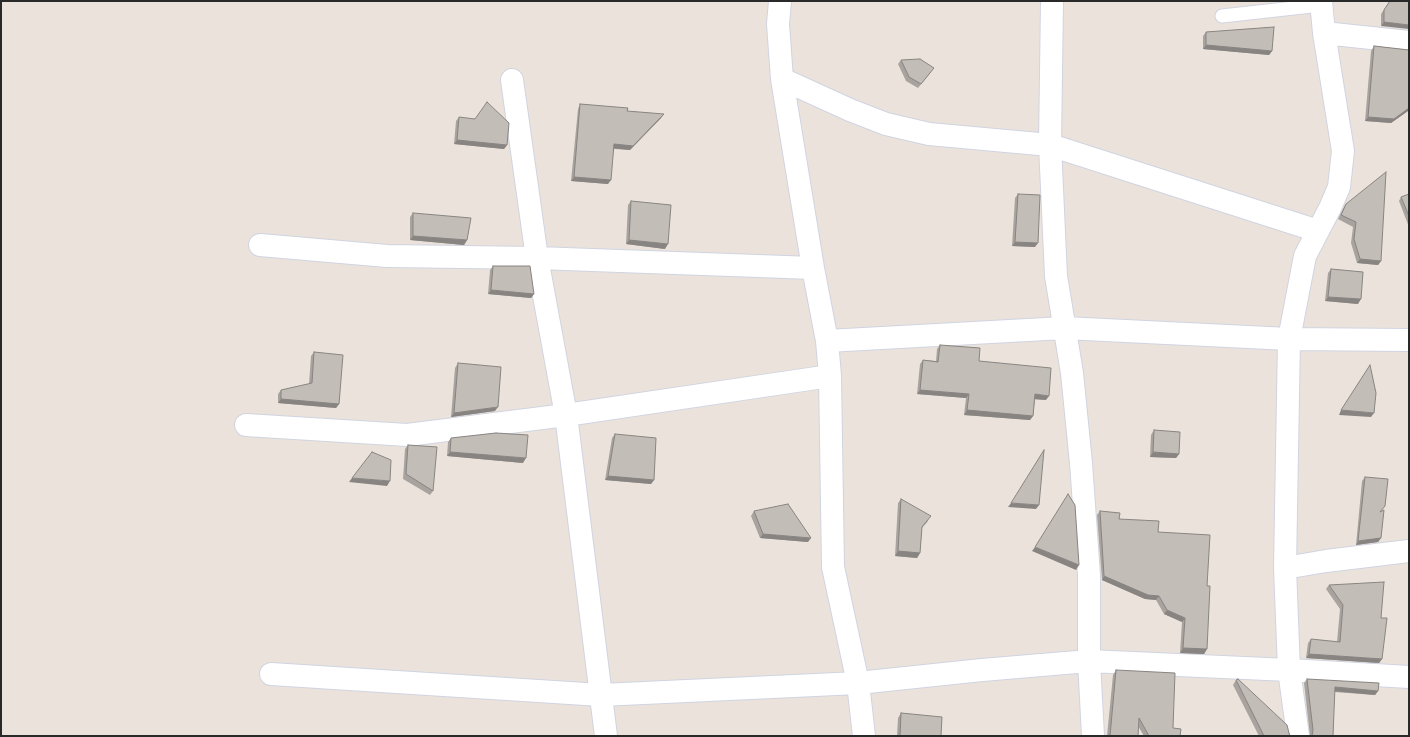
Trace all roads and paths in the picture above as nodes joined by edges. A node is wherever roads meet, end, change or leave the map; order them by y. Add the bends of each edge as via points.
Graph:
1 (780, 1) edge
2 (1052, 1) edge
3 (1321, 3) edge
4 (1222, 16) dead end
5 (1324, 33) junction
6 (1409, 42) edge
7 (782, 79) junction
8 (512, 80) dead end
9 (1050, 145) junction
10 (1318, 231) junction
11 (260, 245) dead end
12 (536, 258) junction
13 (813, 268) junction
14 (1064, 328) junction
15 (827, 340) junction
16 (1289, 340) junction
17 (1409, 340) edge
18 (830, 376) junction
19 (566, 415) junction
20 (246, 425) dead end
21 (1409, 551) edge
22 (1285, 568) junction
23 (1089, 661) junction
24 (1289, 670) junction
25 (271, 674) dead end
26 (1409, 677) edge
27 (858, 683) junction
28 (601, 695) junction
29 (606, 736) edge
30 (864, 736) edge
31 (1093, 736) edge
32 (1298, 736) edge

1 - 7 street via 778,24
2 - 9 street
3 - 4 lane via 1274,12
3 - 5 street
5 - 6 street
5 - 10 street via 1343,151 1338,187
7 - 9 street via 886,124 929,134
7 - 13 street
8 - 12 street
9 - 10 street
9 - 14 street via 1056,276
10 - 16 street via 1305,256
11 - 12 street via 388,256
12 - 13 street
12 - 19 street
13 - 15 street
14 - 15 street
14 - 16 street
14 - 23 street via 1072,373 1082,470 1089,575
15 - 18 street
16 - 17 street
16 - 22 street
18 - 19 street
18 - 27 street via 833,567
19 - 20 street via 407,435
19 - 28 street
21 - 22 street
22 - 24 street
23 - 24 street
23 - 27 street
23 - 31 street
24 - 26 street
24 - 32 street
25 - 28 street
27 - 28 street
27 - 30 street
28 - 29 street

